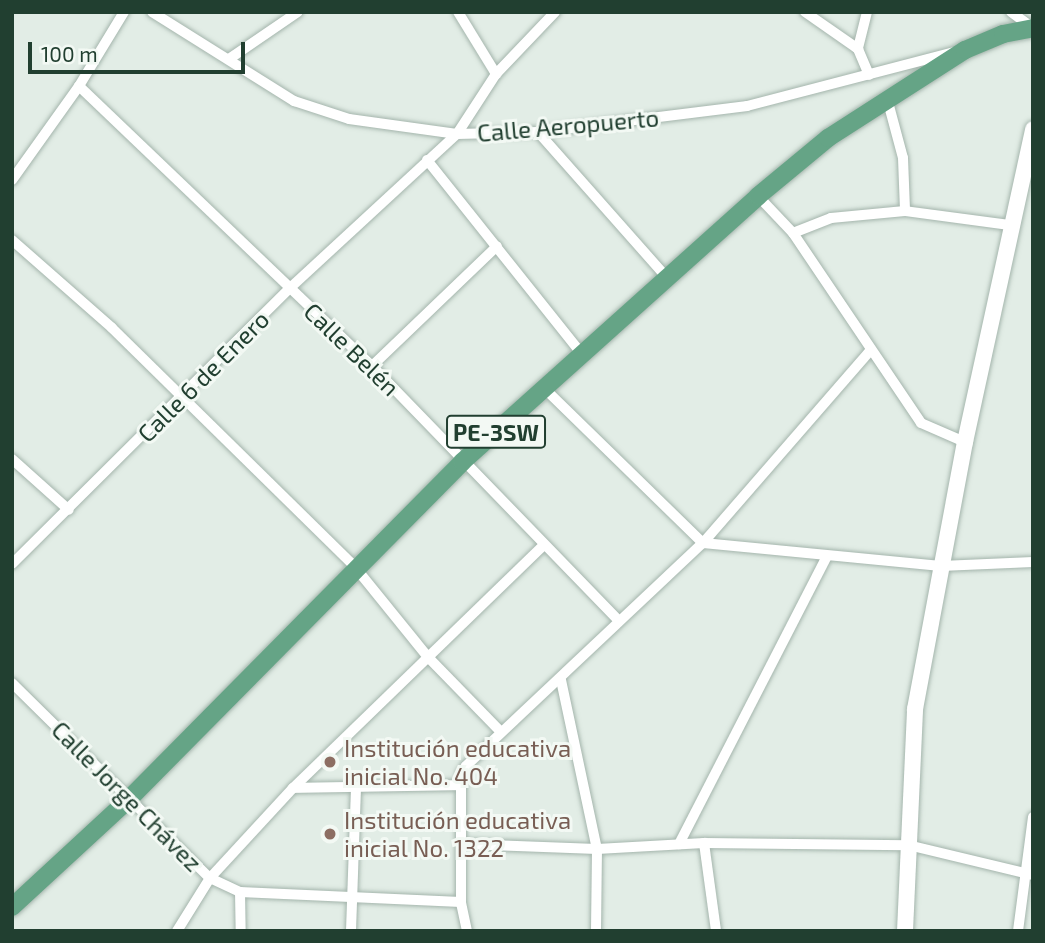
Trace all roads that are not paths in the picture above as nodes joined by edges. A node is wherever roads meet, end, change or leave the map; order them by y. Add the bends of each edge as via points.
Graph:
1 (124, 12) edge
2 (152, 12) edge
3 (298, 12) edge
4 (458, 12) edge
5 (555, 12) edge
6 (805, 12) edge
7 (867, 12) edge
8 (1011, 12) edge
9 (1033, 28) edge
10 (858, 49) junction
11 (965, 50) junction
12 (229, 58) junction
13 (496, 74) junction
14 (869, 75) junction
15 (79, 86) junction
16 (888, 102) junction
17 (1033, 129) edge
18 (538, 132) junction
19 (457, 134) junction
20 (427, 160) junction
21 (12, 180) edge
22 (758, 196) junction
23 (905, 211) junction
24 (1010, 225) junction
25 (793, 233) junction
26 (12, 240) edge
27 (497, 246) junction
28 (667, 278) junction
29 (290, 288) junction
30 (870, 351) junction
31 (581, 353) junction
32 (372, 366) junction
33 (545, 389) junction
34 (181, 399) junction
35 (965, 442) junction
36 (12, 459) edge
37 (462, 462) junction
38 (69, 510) junction
39 (703, 543) junction
40 (542, 546) junction
41 (826, 558) junction
42 (1033, 562) edge
43 (12, 564) edge
44 (941, 566) junction
45 (355, 567) junction
46 (618, 620) junction
47 (427, 656) junction
48 (561, 680) junction
49 (12, 683) edge
50 (501, 732) junction
51 (462, 785) junction
52 (293, 788) junction
53 (356, 790) junction
54 (130, 799) junction
55 (1033, 817) edge
56 (704, 842) junction
57 (463, 844) junction
58 (680, 844) junction
59 (908, 845) junction
60 (597, 849) junction
61 (1028, 873) edge
62 (210, 878) junction
63 (240, 892) junction
64 (352, 896) junction
65 (461, 902) junction
66 (13, 904) edge
67 (177, 931) edge
68 (241, 931) edge
69 (351, 931) edge
70 (467, 931) edge
71 (596, 931) edge
72 (716, 931) edge
73 (905, 931) edge
74 (1018, 931) edge

1 - 15 street
2 - 12 street, Calle Aeropuerto
3 - 12 street
4 - 13 street
5 - 13 street, Calle 6 de Enero
6 - 10 street
7 - 10 street
8 - 9 street
9 - 11 main road, PE-3SW via 1003,34
10 - 14 street
11 - 14 street, Calle Aeropuerto
11 - 16 main road, PE-3SW
12 - 19 street, Calle Aeropuerto via 294,102 349,119
13 - 19 street, Calle 6 de Enero
14 - 18 street, Calle Aeropuerto via 747,106
15 - 21 street
15 - 29 street, Calle Belén
16 - 22 main road, PE-3SW via 828,138
16 - 23 street via 903,158
17 - 24 main road
18 - 19 street, Calle Aeropuerto
18 - 28 street
19 - 20 street, Calle 6 de Enero
20 - 27 street
20 - 29 street, Calle 6 de Enero
22 - 25 street
22 - 28 main road, PE-3SW
23 - 24 street
23 - 25 street via 831,218
24 - 35 main road
25 - 30 street
26 - 34 street via 112,328
27 - 31 street
27 - 32 street
28 - 31 main road, PE-3SW
29 - 32 street, Calle Belén
29 - 34 street, Calle 6 de Enero
30 - 35 street via 921,423
30 - 39 street
31 - 33 main road, PE-3SW
32 - 37 street, Calle Belén
33 - 37 main road, PE-3SW
33 - 39 street
34 - 38 street, Calle 6 de Enero
34 - 45 street
35 - 44 main road
36 - 38 street
37 - 40 street, Calle Belén
37 - 45 main road, PE-3SW
38 - 43 street, Calle 6 de Enero
39 - 41 street
39 - 46 street
40 - 46 street, Calle Belén
40 - 47 street
41 - 44 street
41 - 58 street
42 - 44 street
44 - 59 main road via 915,709
45 - 47 street
45 - 54 main road, PE-3SW
46 - 48 street
47 - 50 street
47 - 52 street
48 - 50 street
48 - 60 street
49 - 54 street, Calle Jorge Chávez
50 - 51 street via 466,766
51 - 53 street
51 - 57 street
52 - 53 street
52 - 62 street
53 - 64 street
54 - 62 street, Calle Jorge Chávez
54 - 66 main road, PE-3SW
55 - 61 street
56 - 58 street
56 - 59 street
56 - 72 street
57 - 60 street
57 - 65 street
58 - 60 street
59 - 61 street
59 - 73 main road
60 - 71 street
61 - 74 street
62 - 63 street, Calle Jorge Chávez
62 - 67 street
63 - 64 street, Calle Jorge Chávez
63 - 68 street
64 - 65 street, Calle Jorge Chávez
64 - 69 street
65 - 70 street

